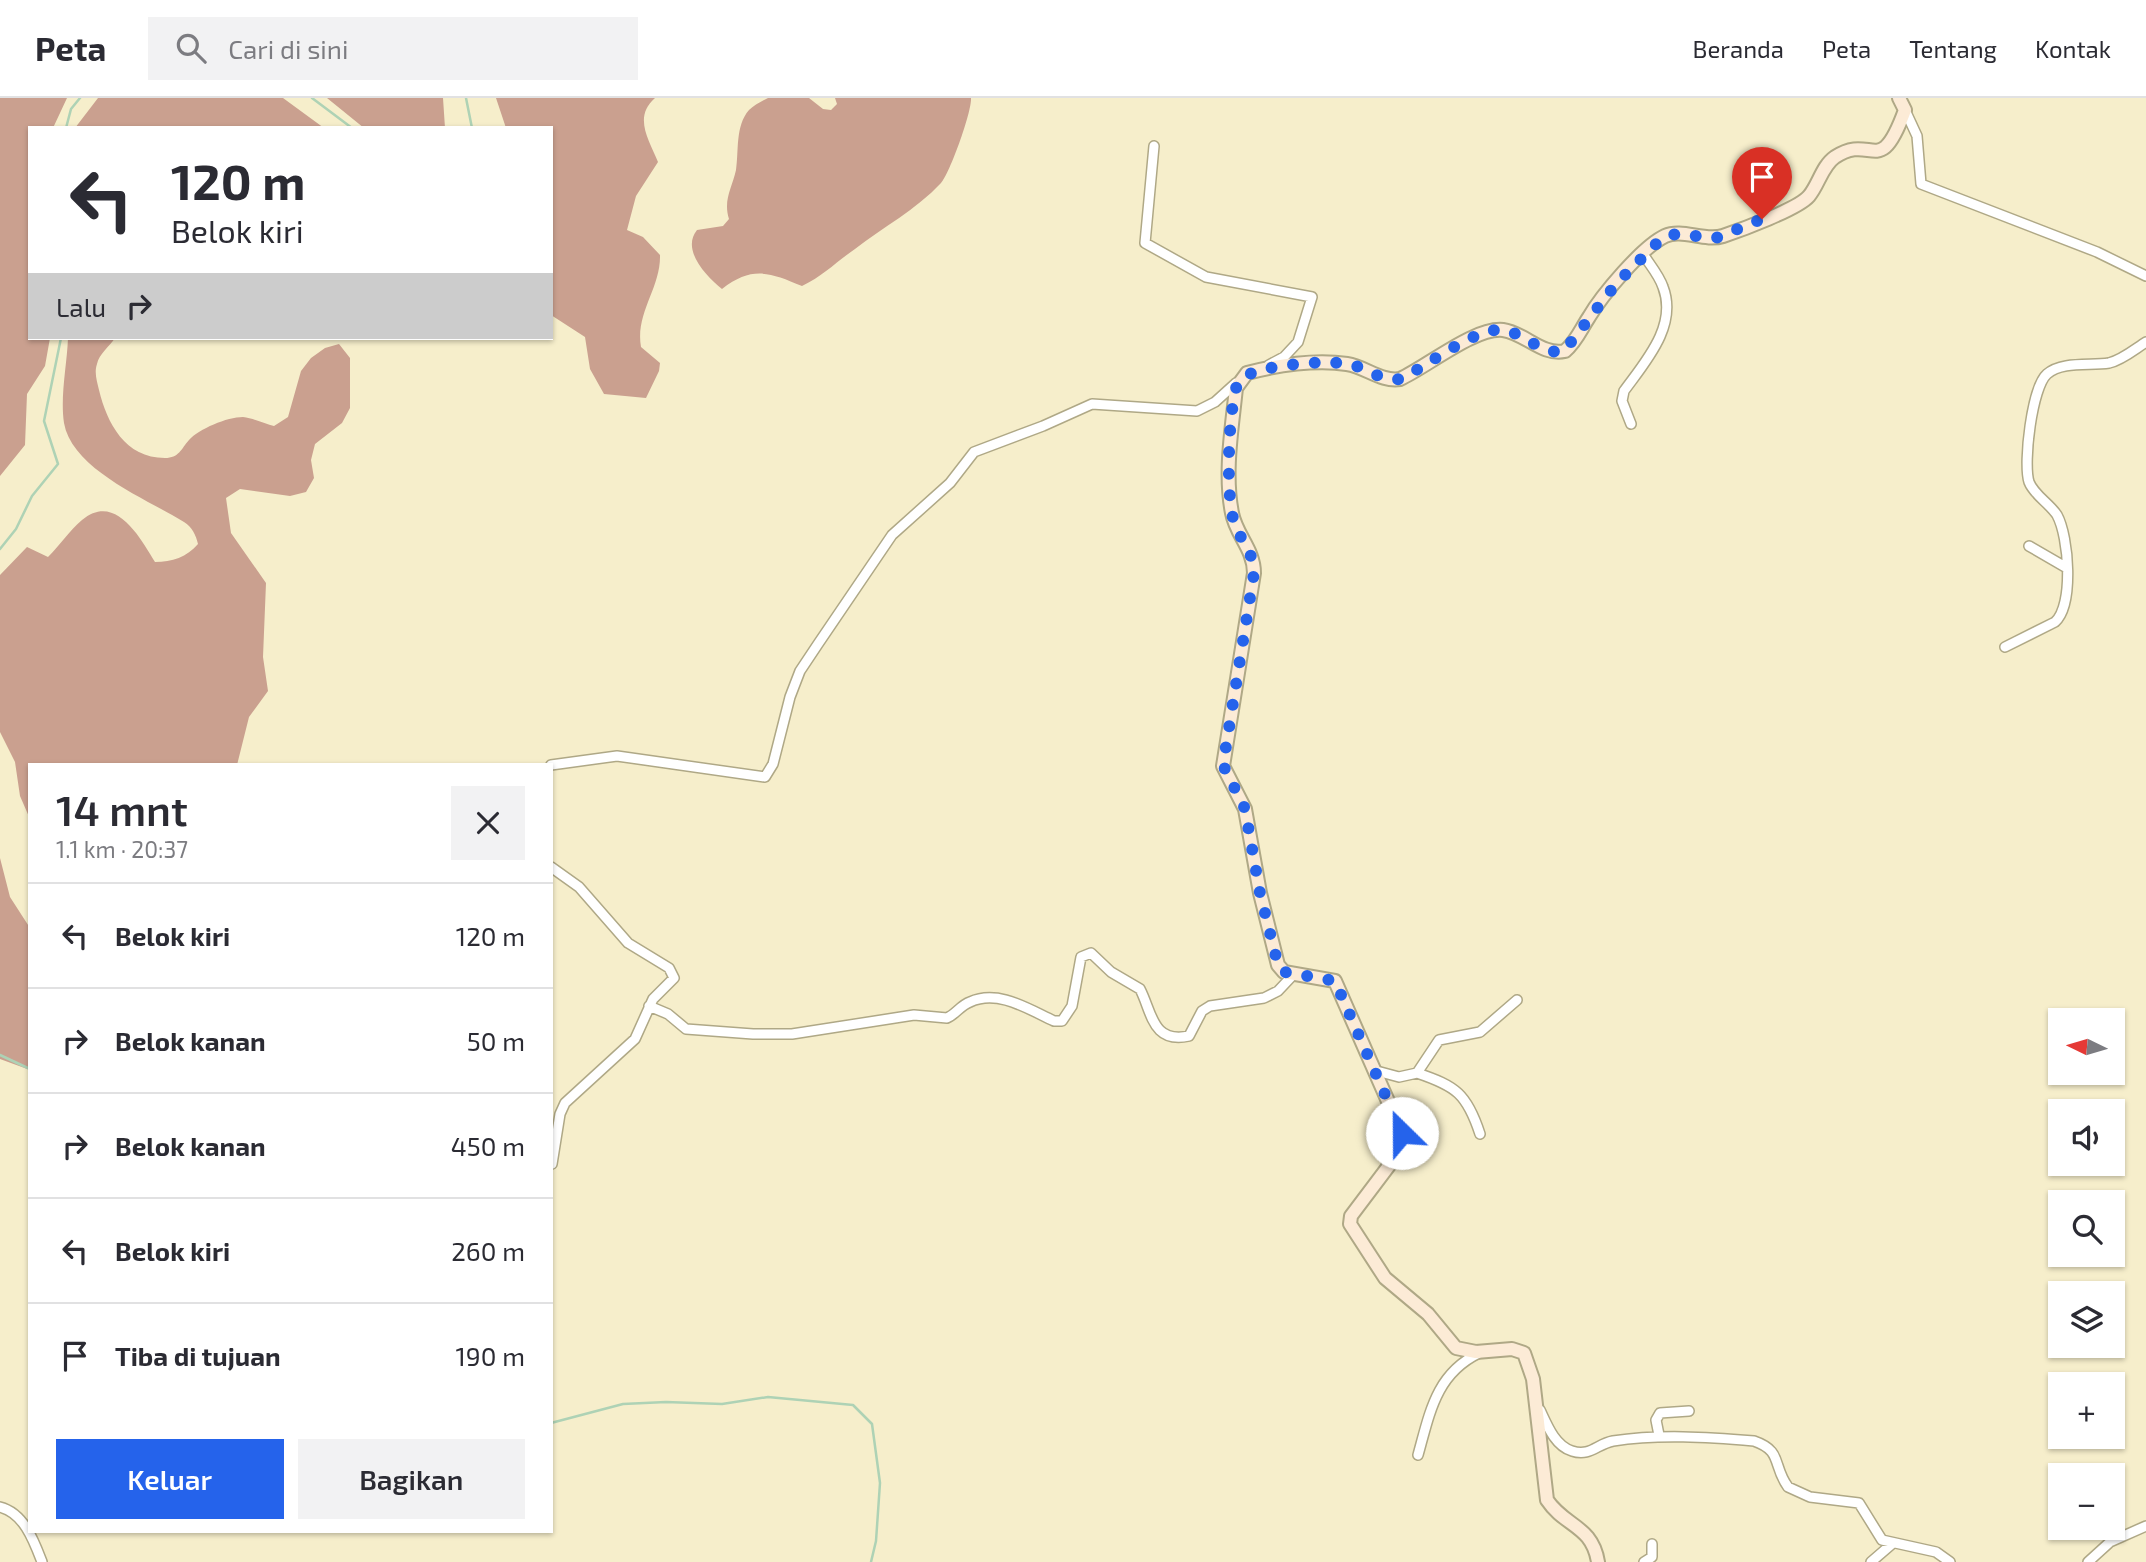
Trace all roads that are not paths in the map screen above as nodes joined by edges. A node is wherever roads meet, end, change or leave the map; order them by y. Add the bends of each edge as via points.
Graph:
1 (1902, 104) edge
2 (1154, 146) dead end
3 (1643, 254) junction
4 (2144, 276) edge
5 (2146, 342) edge
6 (1262, 369) junction
7 (1240, 379) junction
8 (1631, 424) dead end
9 (2029, 546) dead end
10 (2067, 568) junction
11 (2005, 648) dead end
12 (553, 765) edge
13 (553, 868) edge
14 (1294, 974) junction
15 (1517, 1000) dead end
16 (649, 1006) junction
17 (1373, 1070) junction
18 (1417, 1073) junction
19 (1480, 1133) dead end
20 (553, 1158) edge
21 (1482, 1352) junction
22 (1535, 1402) junction
23 (1689, 1411) dead end
24 (1659, 1435) junction
25 (1418, 1455) dead end
26 (0, 1507) edge
27 (2146, 1526) edge
28 (28, 1532) edge
29 (28, 1533) edge
30 (1893, 1543) junction
31 (1651, 1544) dead end
32 (42, 1562) edge
33 (1598, 1562) edge
34 (1644, 1562) edge
35 (1871, 1562) edge
36 (1950, 1562) edge
37 (2088, 1562) edge

1 - 3 street via 1888,147 1838,155 1801,203 1716,238 1670,234
1 - 4 street via 1917,136 1921,184 2097,252
2 - 6 street via 1145,243 1206,277 1312,297 1298,342 1284,357
3 - 6 street via 1564,351 1551,352 1512,332 1491,330 1396,380 1345,364
3 - 8 street via 1664,289 1667,317 1659,339 1624,391 1622,401
5 - 10 street via 2109,363 2056,369 2041,380 2035,393 2029,482 2059,519 2066,540
6 - 7 street
7 - 12 street via 1215,402 1197,411 1092,404 974,452 950,483 892,536 818,643 800,671 773,764 765,777 617,756
7 - 14 street via 1234,408 1230,499 1234,523 1253,557 1254,573 1223,765 1245,809 1278,965
9 - 10 street
10 - 11 street via 2061,617
13 - 16 street via 579,887 628,943 673,973 670,984
14 - 16 street via 1264,998 1210,1006 1202,1011 1189,1036 1183,1037 1153,1025 1140,989 1091,953 1081,957 1072,1006 1062,1021 1003,999 983,997 947,1018 914,1015 792,1034 752,1034 694,1031
14 - 17 street via 1335,981
15 - 18 street via 1480,1032 1439,1040
16 - 20 street via 635,1039 565,1103
17 - 18 street via 1399,1077
17 - 21 street via 1401,1126 1402,1138 1393,1162 1351,1216 1352,1229 1385,1278 1428,1314 1448,1342 1461,1350
18 - 19 street via 1454,1088 1465,1098
21 - 22 street via 1512,1349 1524,1353
21 - 25 street via 1458,1364 1440,1388
22 - 24 street via 1557,1441 1575,1452
22 - 33 street via 1547,1500 1585,1532
23 - 24 street via 1660,1413 1656,1420
24 - 30 street via 1765,1445 1773,1451 1788,1487 1810,1497 1862,1504 1878,1536
26 - 28 street via 13,1513
27 - 37 street via 2110,1542
29 - 32 street
30 - 35 street
30 - 36 street via 1936,1552
31 - 34 street via 1652,1557

